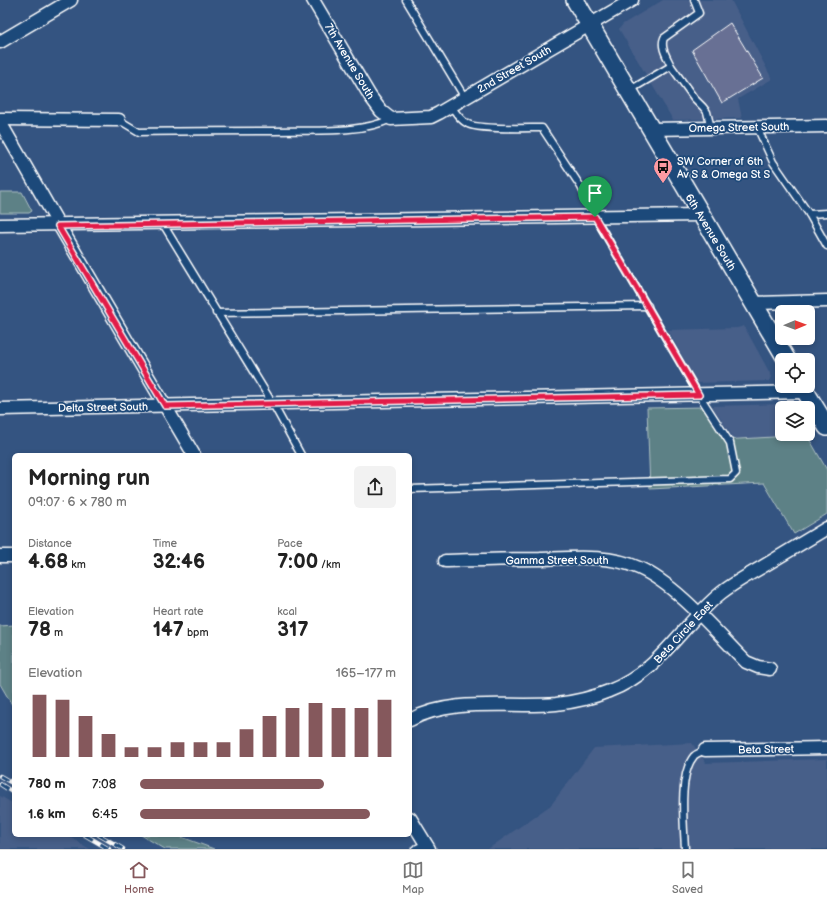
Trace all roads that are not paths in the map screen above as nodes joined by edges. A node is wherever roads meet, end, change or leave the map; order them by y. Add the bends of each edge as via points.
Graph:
1 (71, 0) edge
2 (313, 0) edge
3 (406, 0) edge
4 (575, 0) edge
5 (632, 0) edge
6 (694, 0) edge
7 (590, 25) junction
8 (0, 42) edge
9 (671, 66) junction
10 (628, 91) junction
11 (465, 98) junction
12 (451, 106) junction
13 (391, 119) junction
14 (0, 120) edge
15 (119, 120) joint
16 (827, 126) edge
17 (757, 127) junction
18 (711, 128) junction
19 (651, 129) junction
20 (827, 213) edge
21 (809, 214) junction
22 (701, 215) junction
23 (595, 217) junction
24 (163, 224) junction
25 (0, 225) edge
26 (58, 226) junction
27 (827, 246) edge
28 (827, 301) edge
29 (754, 303) junction
30 (648, 306) junction
31 (216, 313) junction
32 (783, 353) edge
33 (775, 391) edge
34 (806, 393) edge
35 (699, 395) junction
36 (273, 404) junction
37 (165, 406) junction
38 (0, 409) edge
39 (827, 427) edge
40 (193, 453) edge
41 (300, 453) edge
42 (412, 490) edge
43 (827, 528) edge
44 (0, 556) edge
45 (12, 556) edge
46 (445, 561) dead end
47 (698, 614) junction
48 (770, 668) dead end
49 (412, 719) edge
50 (827, 748) edge
51 (705, 750) joint
52 (412, 822) edge
53 (423, 847) edge
54 (685, 849) edge

1 - 8 street
2 - 13 street, 7th Avenue South via 370,96
3 - 11 lane
4 - 7 main road, 6th Avenue South
5 - 7 street, 2nd Street South
6 - 9 lane via 699,13 662,42
7 - 10 main road, 6th Avenue South
7 - 11 street, 2nd Street South
9 - 10 lane
9 - 18 lane via 707,112
10 - 19 main road, 6th Avenue South
11 - 12 street, 2nd Street South
12 - 13 street, 2nd Street South via 431,117
12 - 23 lane via 460,118 469,124 542,128 581,187
13 - 15 lane via 364,128 146,132 139,132
14 - 15 street
14 - 26 street
16 - 17 street, Omega Street South
17 - 18 street, Omega Street South
17 - 21 lane via 773,162
18 - 19 street, Omega Street South
19 - 22 main road, 6th Avenue South
20 - 21 lane
21 - 27 lane
22 - 23 street
22 - 29 main road, 6th Avenue South
23 - 24 street
23 - 30 lane
24 - 26 street
24 - 31 lane
25 - 26 street
26 - 37 street
28 - 29 street
29 - 32 main road, 6th Avenue South
30 - 31 lane
30 - 35 lane
31 - 36 lane
33 - 35 street, Delta Street South
34 - 39 main road
35 - 36 street, Delta Street South
35 - 42 lane via 730,443 736,473 730,479
36 - 37 street, Delta Street South
36 - 41 lane
37 - 38 street, Delta Street South
37 - 40 street
43 - 47 street, Beta Circle East via 737,582
44 - 45 street
46 - 47 street, Gamma Street South via 571,558 625,562 640,568 671,588
47 - 48 street, Gamma Street South via 746,662
47 - 49 street, Beta Circle East via 647,669 629,681 590,698 556,704 454,707 436,710
50 - 51 street, Beta Street
51 - 54 lane via 695,755 688,768 684,799
52 - 53 street

